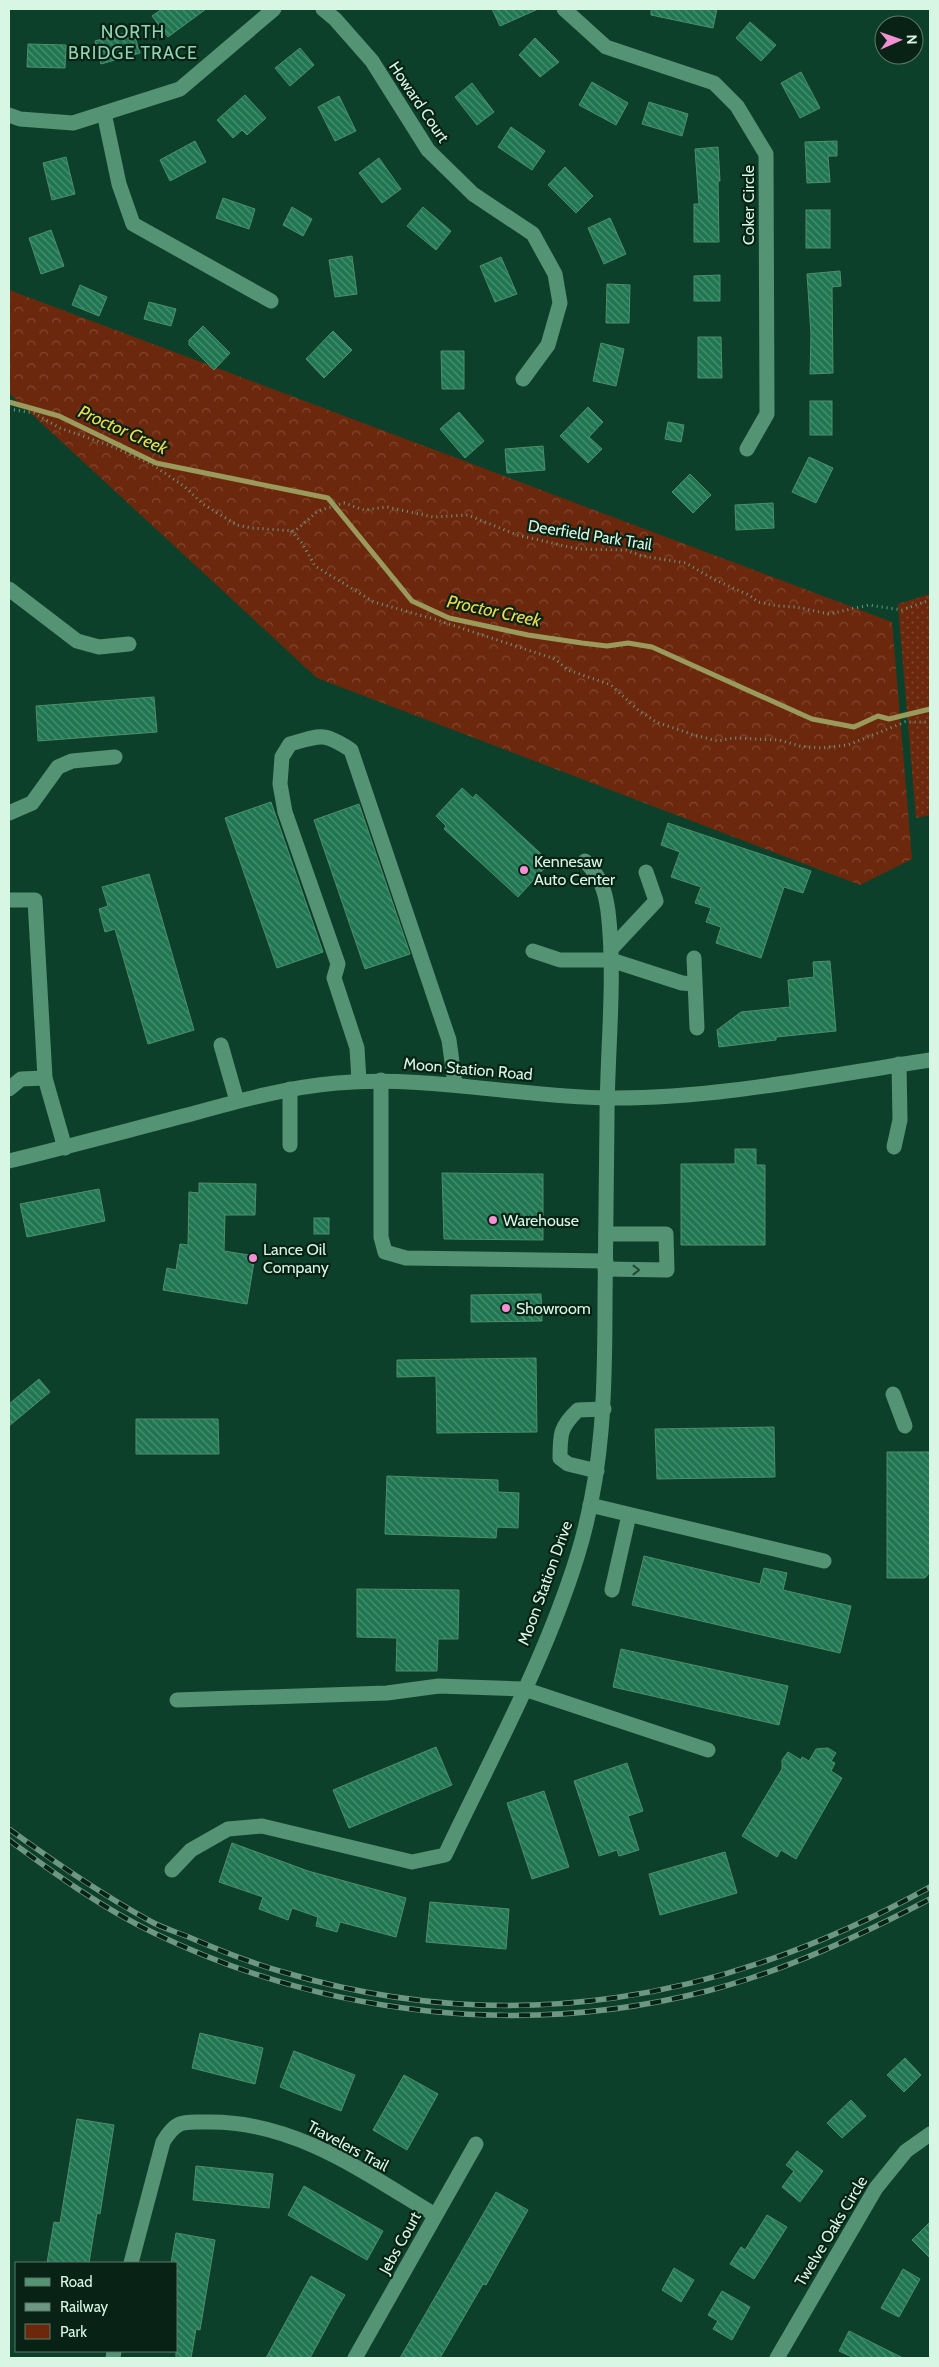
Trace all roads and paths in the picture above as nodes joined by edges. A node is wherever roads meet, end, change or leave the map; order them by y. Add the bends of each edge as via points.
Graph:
1 (274, 9) edge
2 (323, 9) edge
3 (564, 9) edge
4 (104, 113) junction
5 (9, 115) edge
6 (271, 301) dead end
7 (523, 380) dead end
8 (9, 409) edge
9 (747, 450) dead end
10 (291, 530) junction
11 (9, 589) edge
12 (930, 600) edge
13 (128, 644) dead end
14 (930, 722) edge
15 (115, 756) dead end
16 (9, 812) edge
17 (586, 861) dead end
18 (646, 872) dead end
19 (9, 900) edge
20 (533, 951) dead end
21 (611, 954) junction
22 (694, 958) dead end
23 (694, 984) junction
24 (697, 1028) dead end
25 (221, 1045) dead end
26 (930, 1060) edge
27 (898, 1064) junction
28 (45, 1078) junction
29 (381, 1080) junction
30 (359, 1081) junction
31 (455, 1084) junction
32 (9, 1089) edge
33 (290, 1089) junction
34 (607, 1098) junction
35 (237, 1101) junction
36 (290, 1145) dead end
37 (894, 1147) dead end
38 (65, 1148) junction
39 (9, 1161) edge
40 (606, 1234) junction
41 (606, 1265) junction
42 (893, 1394) dead end
43 (604, 1409) junction
44 (905, 1426) dead end
45 (597, 1471) junction
46 (590, 1505) junction
47 (629, 1515) junction
48 (824, 1561) dead end
49 (612, 1590) dead end
50 (524, 1690) junction
51 (177, 1700) dead end
52 (708, 1750) dead end
53 (172, 1870) dead end
54 (930, 2134) edge
55 (476, 2144) dead end
56 (435, 2215) junction
57 (131, 2262) edge
58 (355, 2358) edge
59 (777, 2358) edge

1 - 4 street via 180,89
2 - 7 street, Howard Court via 336,19 372,61 428,150 473,194 533,234 555,274 560,303 548,346
3 - 9 street, Coker Circle via 606,47 714,83 737,106 766,154 766,414
4 - 5 street via 73,123 20,119
4 - 6 street via 119,184 134,224
8 - 10 path via 34,413 60,428 154,465 203,504 237,525
10 - 12 path, Deerfield Park Trail via 295,531 318,512 344,503 364,510 386,507 433,517 468,515 517,535 563,546 626,550 686,563 758,602 778,606 830,614 869,605 902,610
10 - 14 path via 315,566 374,602 555,659 568,670 611,685 656,722 694,735 718,740 779,740 821,748 848,745 905,722
11 - 13 street via 77,641 99,647
15 - 16 street via 72,761 58,767 32,803
17 - 21 street, Moon Station Drive via 600,878 608,909
18 - 21 street via 656,901
19 - 28 street via 35,900
20 - 21 street via 560,960
21 - 23 street via 682,983
21 - 34 street, Moon Station Drive
22 - 23 street
23 - 24 street
25 - 35 street
26 - 27 street, Moon Station Road
27 - 34 street, Moon Station Road via 800,1081
27 - 37 street via 900,1120
28 - 32 street via 21,1079
28 - 38 street
29 - 30 street, Moon Station Road
29 - 31 street, Moon Station Road
29 - 41 street via 381,1237 385,1252 406,1258
30 - 31 street via 357,1048 334,978 338,964 285,812 280,784 282,757 290,744 318,736 331,737 351,750 449,1040
30 - 33 street, Moon Station Road
31 - 34 street, Moon Station Road
33 - 35 street, Moon Station Road
33 - 36 street
34 - 40 street, Moon Station Drive
35 - 38 street, Moon Station Road
38 - 39 street, Moon Station Road
40 - 41 street, Moon Station Drive
41 -> 40 street via 667,1270 666,1234
41 - 43 street, Moon Station Drive
42 - 44 street
43 - 45 street, Moon Station Drive
43 - 45 street via 578,1410 564,1424 560,1443 560,1458 568,1464
45 - 46 street, Moon Station Drive
46 - 47 street
46 - 50 street, Moon Station Drive via 572,1572
47 - 48 street
47 - 49 street
50 - 51 street via 440,1686 387,1693
50 - 52 street
50 - 53 street, Moon Station Drive via 444,1855 412,1862 262,1826 228,1829 192,1850
54 - 59 street, Twelve Oaks Circle via 906,2151 876,2188
55 - 56 street, Jebs Court
56 - 57 street, Travelers Trail via 334,2155 289,2135 243,2124 181,2123 171,2128 163,2142
56 - 58 street, Jebs Court

